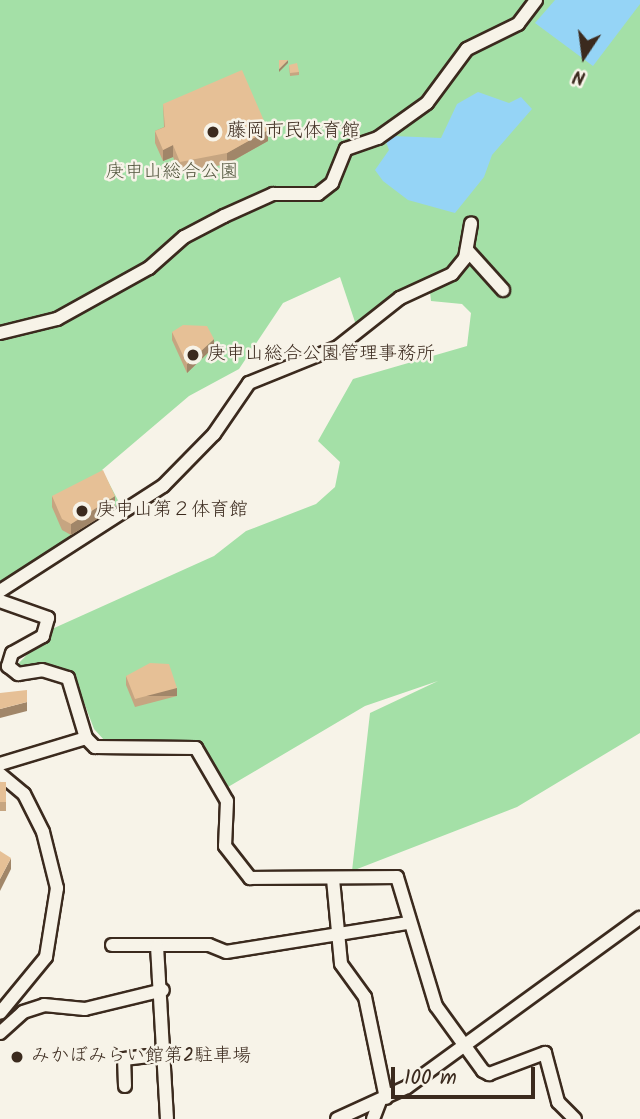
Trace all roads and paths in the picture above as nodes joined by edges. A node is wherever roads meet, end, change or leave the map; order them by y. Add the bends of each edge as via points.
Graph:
1 (536, 0) edge
2 (471, 224) dead end
3 (467, 250) junction
4 (503, 290) dead end
5 (0, 333) edge
6 (0, 591) edge
7 (0, 601) edge
8 (86, 738) junction
9 (0, 764) edge
10 (0, 774) edge
11 (333, 879) junction
12 (640, 918) edge
13 (407, 923) junction
14 (335, 932) junction
15 (112, 945) dead end
16 (157, 946) junction
17 (163, 990) junction
18 (0, 1013) edge
19 (0, 1032) edge
20 (466, 1041) junction
21 (166, 1054) junction
22 (125, 1086) dead end
23 (383, 1099) junction
24 (167, 1119) edge
25 (337, 1119) edge
26 (373, 1119) edge
27 (575, 1119) edge

1 - 5 street via 518,24 467,49 427,103 377,138 346,149 332,184 318,194 274,194 235,211 57,318
2 - 3 street
3 - 4 street
3 - 6 street via 452,274 400,298 346,342 249,383 214,434 163,486
7 - 8 street via 48,618 43,636 12,653 8,666 19,674 42,670 68,678
8 - 9 street
8 - 11 street via 109,748 196,748 227,801 225,846 237,868 250,878
10 - 18 street via 24,794 43,832 57,888 46,957
11 - 13 street via 397,877
11 - 14 street
12 - 20 street
13 - 14 street
13 - 20 street via 436,1006
14 - 16 street via 226,952 209,945
14 - 23 street via 341,964 365,997
15 - 16 street
16 - 17 street via 158,985
17 - 19 street via 85,1009 44,1004 23,1012
17 - 21 street
20 - 23 street
20 - 27 street via 489,1074 545,1053 558,1102
21 - 22 street via 124,1059
21 - 24 street
23 - 25 street
23 - 26 street

